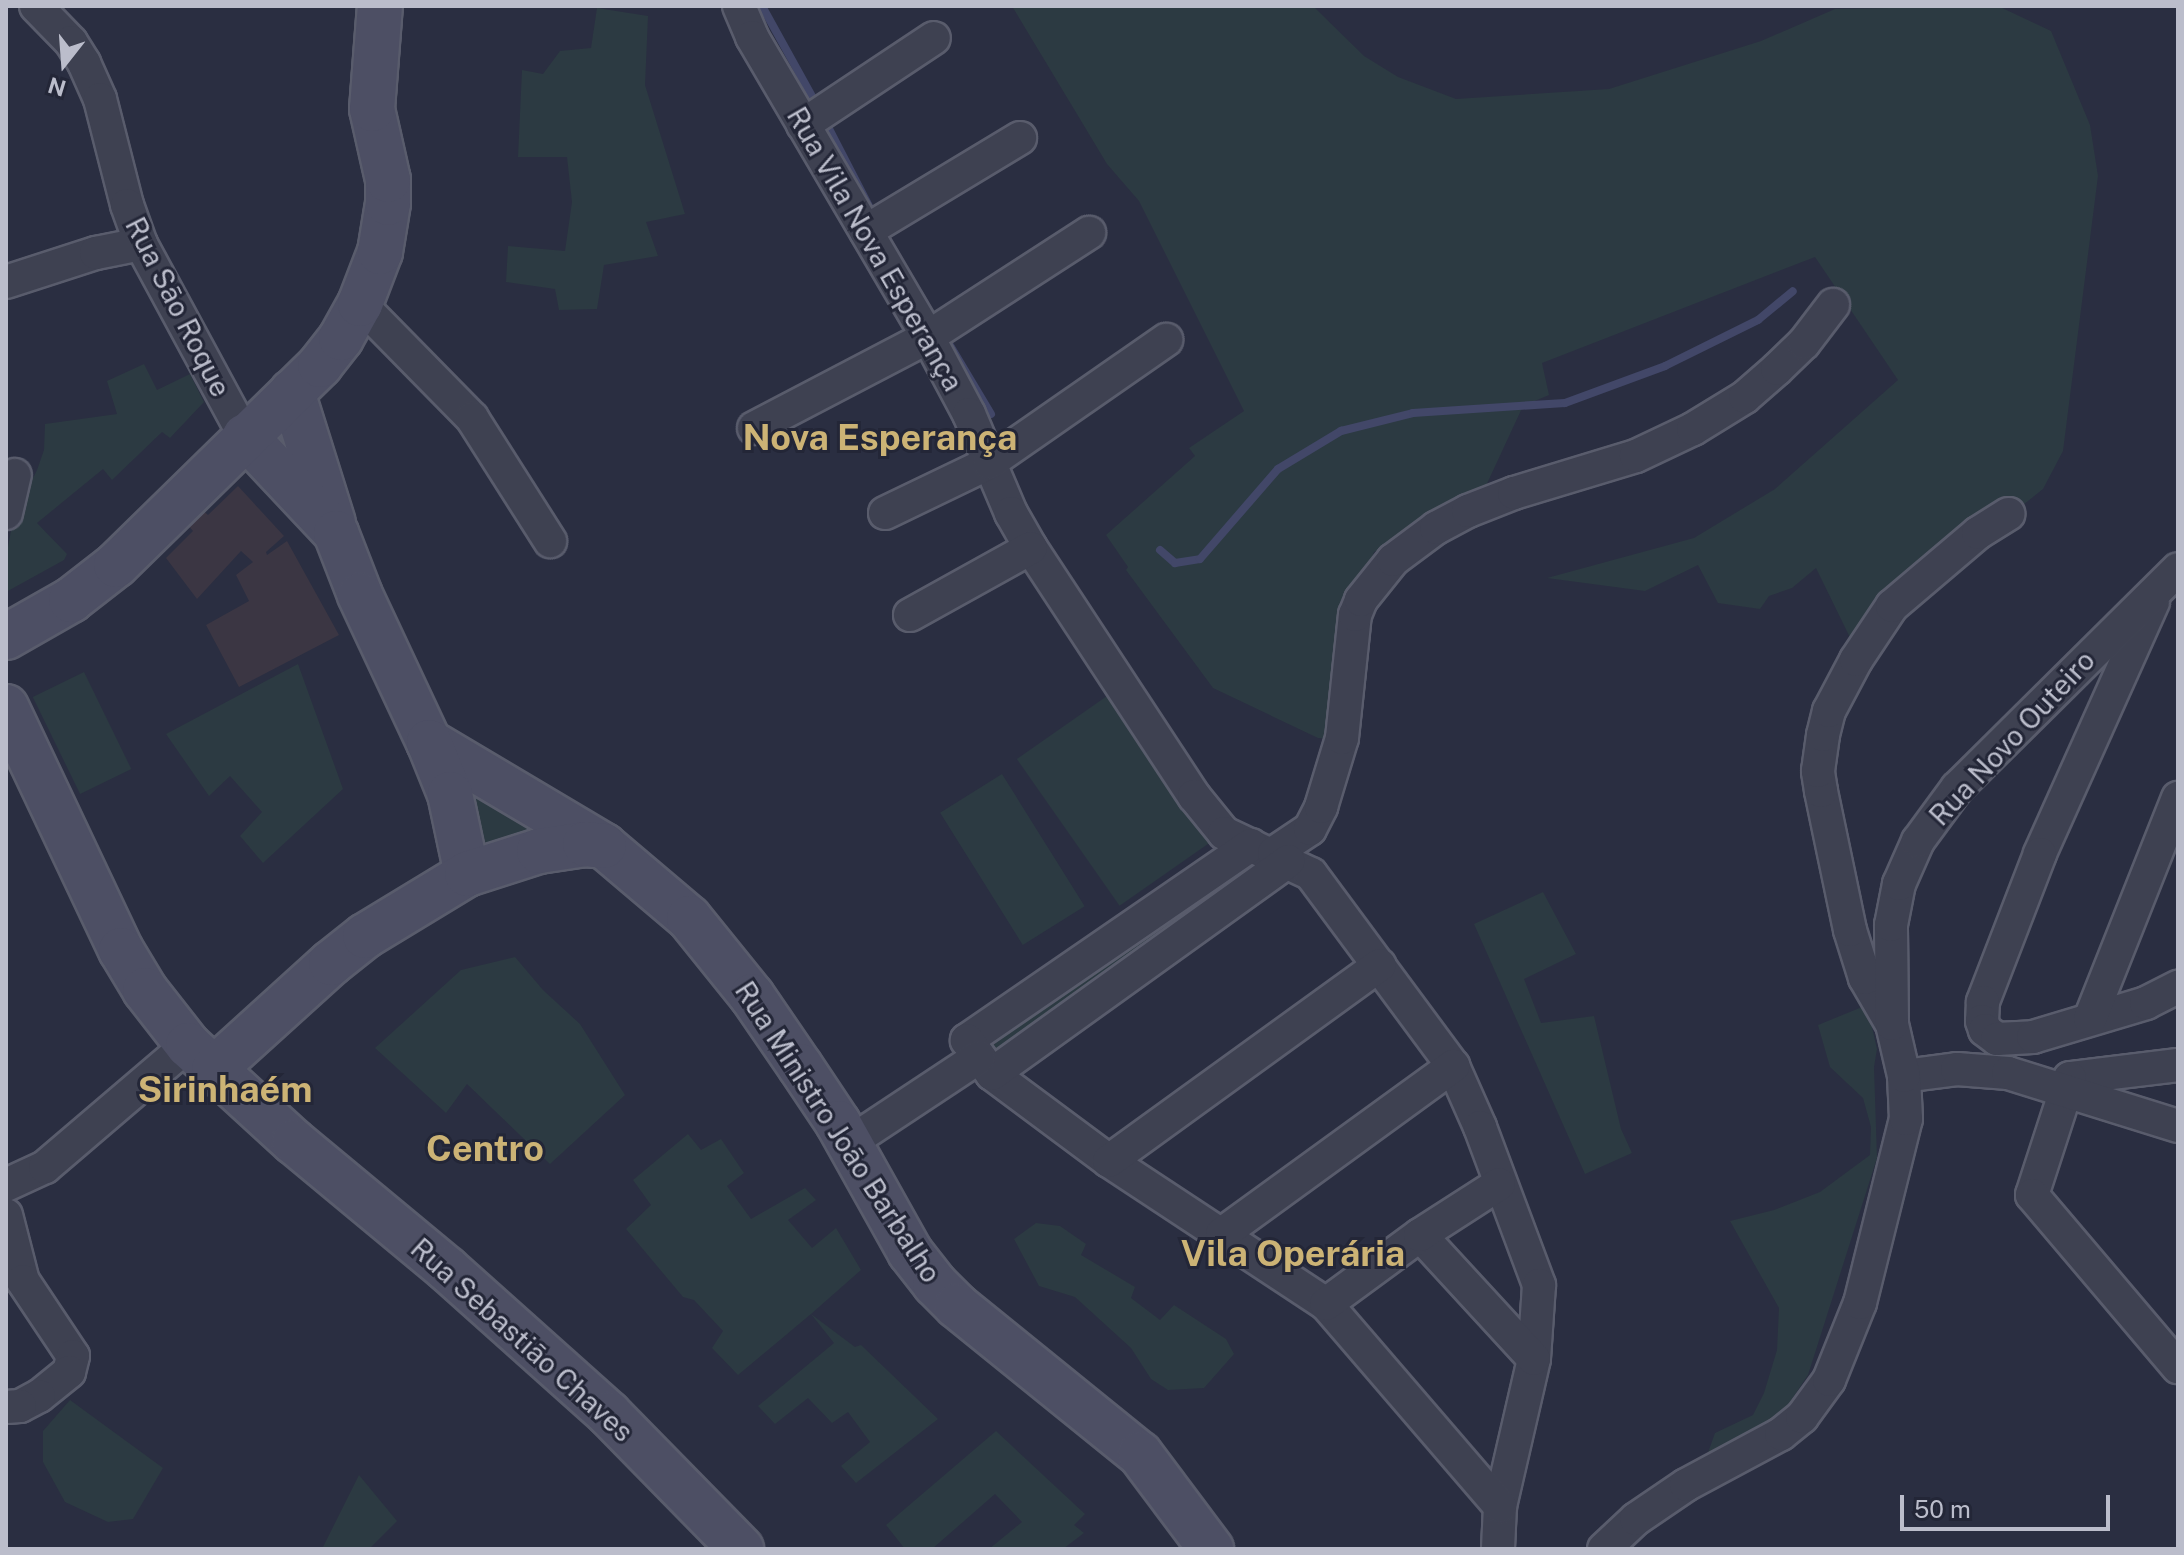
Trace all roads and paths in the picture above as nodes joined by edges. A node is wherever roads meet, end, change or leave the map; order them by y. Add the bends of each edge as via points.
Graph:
1 (36, 6) edge
2 (380, 6) edge
3 (739, 6) edge
4 (934, 38) dead end
5 (803, 125) junction
6 (1020, 138) dead end
7 (866, 231) junction
8 (1089, 233) dead end
9 (141, 244) junction
10 (6, 282) edge
11 (360, 304) junction
12 (1833, 305) dead end
13 (928, 337) junction
14 (1166, 340) dead end
15 (292, 392) junction
16 (754, 428) dead end
17 (245, 436) junction
18 (989, 463) junction
19 (15, 475) dead end
20 (6, 513) edge
21 (885, 513) dead end
22 (2008, 514) dead end
23 (336, 533) junction
24 (550, 541) dead end
25 (1031, 548) junction
26 (2170, 575) edge
27 (910, 615) dead end
28 (6, 637) edge
29 (6, 707) edge
30 (429, 742) junction
31 (2178, 798) edge
32 (604, 846) junction
33 (1271, 853) junction
34 (467, 874) junction
35 (1380, 965) junction
36 (2178, 987) edge
37 (2090, 1019) junction
38 (1892, 1024) junction
39 (201, 1057) junction
40 (979, 1057) junction
41 (2178, 1065) edge
42 (1453, 1066) junction
43 (1904, 1076) junction
44 (2065, 1092) junction
45 (2178, 1126) edge
46 (849, 1143) junction
47 (1109, 1161) junction
48 (1499, 1184) junction
49 (6, 1185) edge
50 (6, 1215) edge
51 (1222, 1234) junction
52 (1420, 1235) junction
53 (1326, 1304) junction
54 (1534, 1359) junction
55 (2178, 1367) edge
56 (6, 1407) edge
57 (1500, 1506) junction
58 (723, 1543) edge
59 (1211, 1549) edge
60 (1498, 1549) edge
61 (1604, 1549) edge

1 - 9 street, Rua São Roque via 71,42 100,99
2 - 11 main road via 372,109 388,203 380,252
3 - 5 street, Rua Vila Nova Esperança
4 - 5 street
5 - 7 street, Rua Vila Nova Esperança
6 - 7 street
7 - 13 street, Rua Vila Nova Esperança
8 - 13 street
9 - 10 street
9 - 17 street, Rua São Roque
11 - 15 main road via 334,347
11 - 24 street via 472,418
12 - 33 street via 1777,369 1745,397 1693,429 1636,456 1468,511 1393,560 1355,615 1342,738 1321,807 1310,829
13 - 16 street
13 - 18 street, Rua Vila Nova Esperança
14 - 18 street
15 - 17 main road
15 - 23 main road
17 - 23 main road
17 - 28 main road via 116,565 71,600
18 - 21 street
18 - 25 street, Rua Vila Nova Esperança
19 - 20 street
22 - 38 street via 1892,606 1856,660 1829,711 1823,735 1818,771 1847,918 1865,978
23 - 30 main road
25 - 27 street
25 - 33 street, Rua Vila Nova Esperança via 1194,796 1224,833
26 - 37 street via 2040,854 1981,1012 1985,1030 1997,1039 2058,1032
26 - 38 street, Rua Novo Outeiro via 1981,763 1918,841 1894,905
29 - 39 main road, Rua Sebastião Chaves via 121,950 145,990
30 - 32 main road, Rua Ministro João Barbalho
30 - 34 main road via 450,794
31 - 37 street
32 - 34 main road via 539,851
32 - 46 main road, Rua Ministro João Barbalho via 689,918 752,996
33 - 35 street, Rua Vila Nova Esperança via 1311,874
33 - 40 street
34 - 39 main road via 365,936
35 - 42 street, Rua Vila Nova Esperança
35 - 47 street
36 - 37 street via 2146,1003
38 - 43 street, Rua Novo Outeiro
39 - 49 street via 45,1167
39 - 58 main road, Rua Sebastião Chaves via 609,1414
40 - 46 street
40 - 47 street
41 - 44 street via 2076,1076 2068,1080
42 - 48 street, Rua Vila Nova Esperança
42 - 51 street
43 - 44 street via 1957,1069 1994,1071
43 - 61 street, Rua Novo Outeiro via 1906,1119 1860,1303 1818,1396 1781,1434 1686,1485
44 - 45 street
44 - 55 street via 2032,1195
46 - 59 main road, Rua Ministro João Barbalho via 910,1252 935,1284 1140,1454
47 - 51 street
48 - 52 street
48 - 54 street, Rua Vila Nova Esperança via 1539,1285
50 - 56 street via 30,1296 73,1356 69,1372 39,1396
51 - 53 street
52 - 53 street
52 - 54 street
53 - 57 street
54 - 57 street, Rua Vila Nova Esperança
57 - 60 street, Rua Vila Nova Esperança

